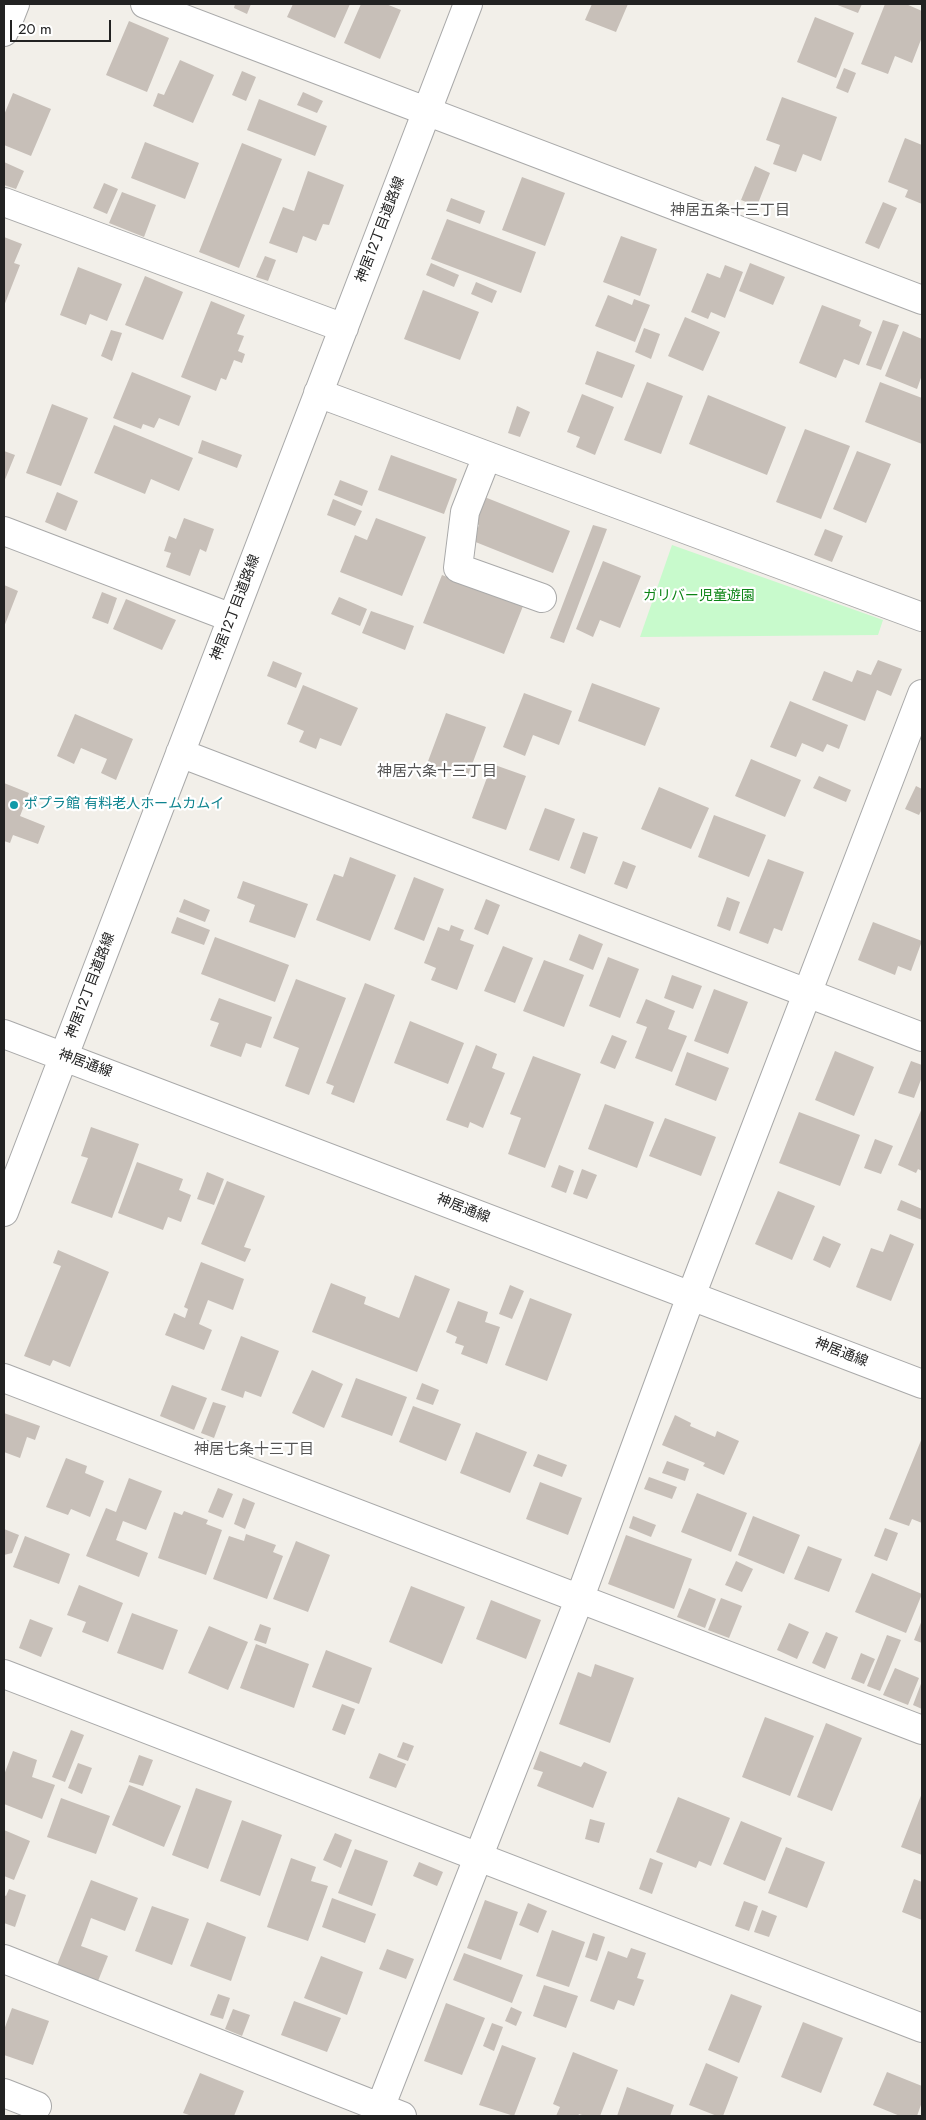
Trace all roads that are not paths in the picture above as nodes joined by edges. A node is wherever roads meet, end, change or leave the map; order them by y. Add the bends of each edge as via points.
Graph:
1 (15, 4) edge
2 (145, 4) edge
3 (468, 4) edge
4 (4, 32) edge
5 (426, 112) junction
6 (4, 202) edge
7 (922, 300) edge
8 (344, 328) junction
9 (318, 393) junction
10 (487, 456) junction
11 (4, 531) edge
12 (542, 598) dead end
13 (922, 617) edge
14 (232, 618) junction
15 (922, 694) edge
16 (180, 753) junction
17 (912, 754) edge
18 (808, 992) junction
19 (4, 1034) edge
20 (922, 1036) edge
21 (64, 1057) junction
22 (4, 1212) edge
23 (691, 1296) junction
24 (4, 1378) edge
25 (922, 1384) edge
26 (579, 1600) junction
27 (4, 1674) edge
28 (922, 1730) edge
29 (477, 1857) junction
30 (4, 1959) edge
31 (922, 2028) edge
32 (4, 2093) edge
33 (37, 2106) dead end
34 (391, 2112) edge

1 - 4 street
2 - 5 street
3 - 5 street, 神居12丁目道路線
5 - 7 street
5 - 8 street, 神居12丁目道路線
6 - 8 street
8 - 9 street, 神居12丁目道路線
9 - 10 street
9 - 14 street, 神居12丁目道路線
10 - 12 street via 465,512 458,568
10 - 13 street
11 - 14 street
14 - 16 street, 神居12丁目道路線
15 - 17 street
16 - 18 street
16 - 21 street, 神居12丁目道路線
17 - 18 street
18 - 20 street
18 - 23 street
19 - 21 street, 神居通線
21 - 22 street, 神居12丁目道路線
21 - 23 street, 神居通線
23 - 25 street, 神居通線
23 - 26 street
24 - 26 street
26 - 28 street
26 - 29 street
27 - 29 street
29 - 31 street
29 - 34 street
30 - 34 street
32 - 33 street

